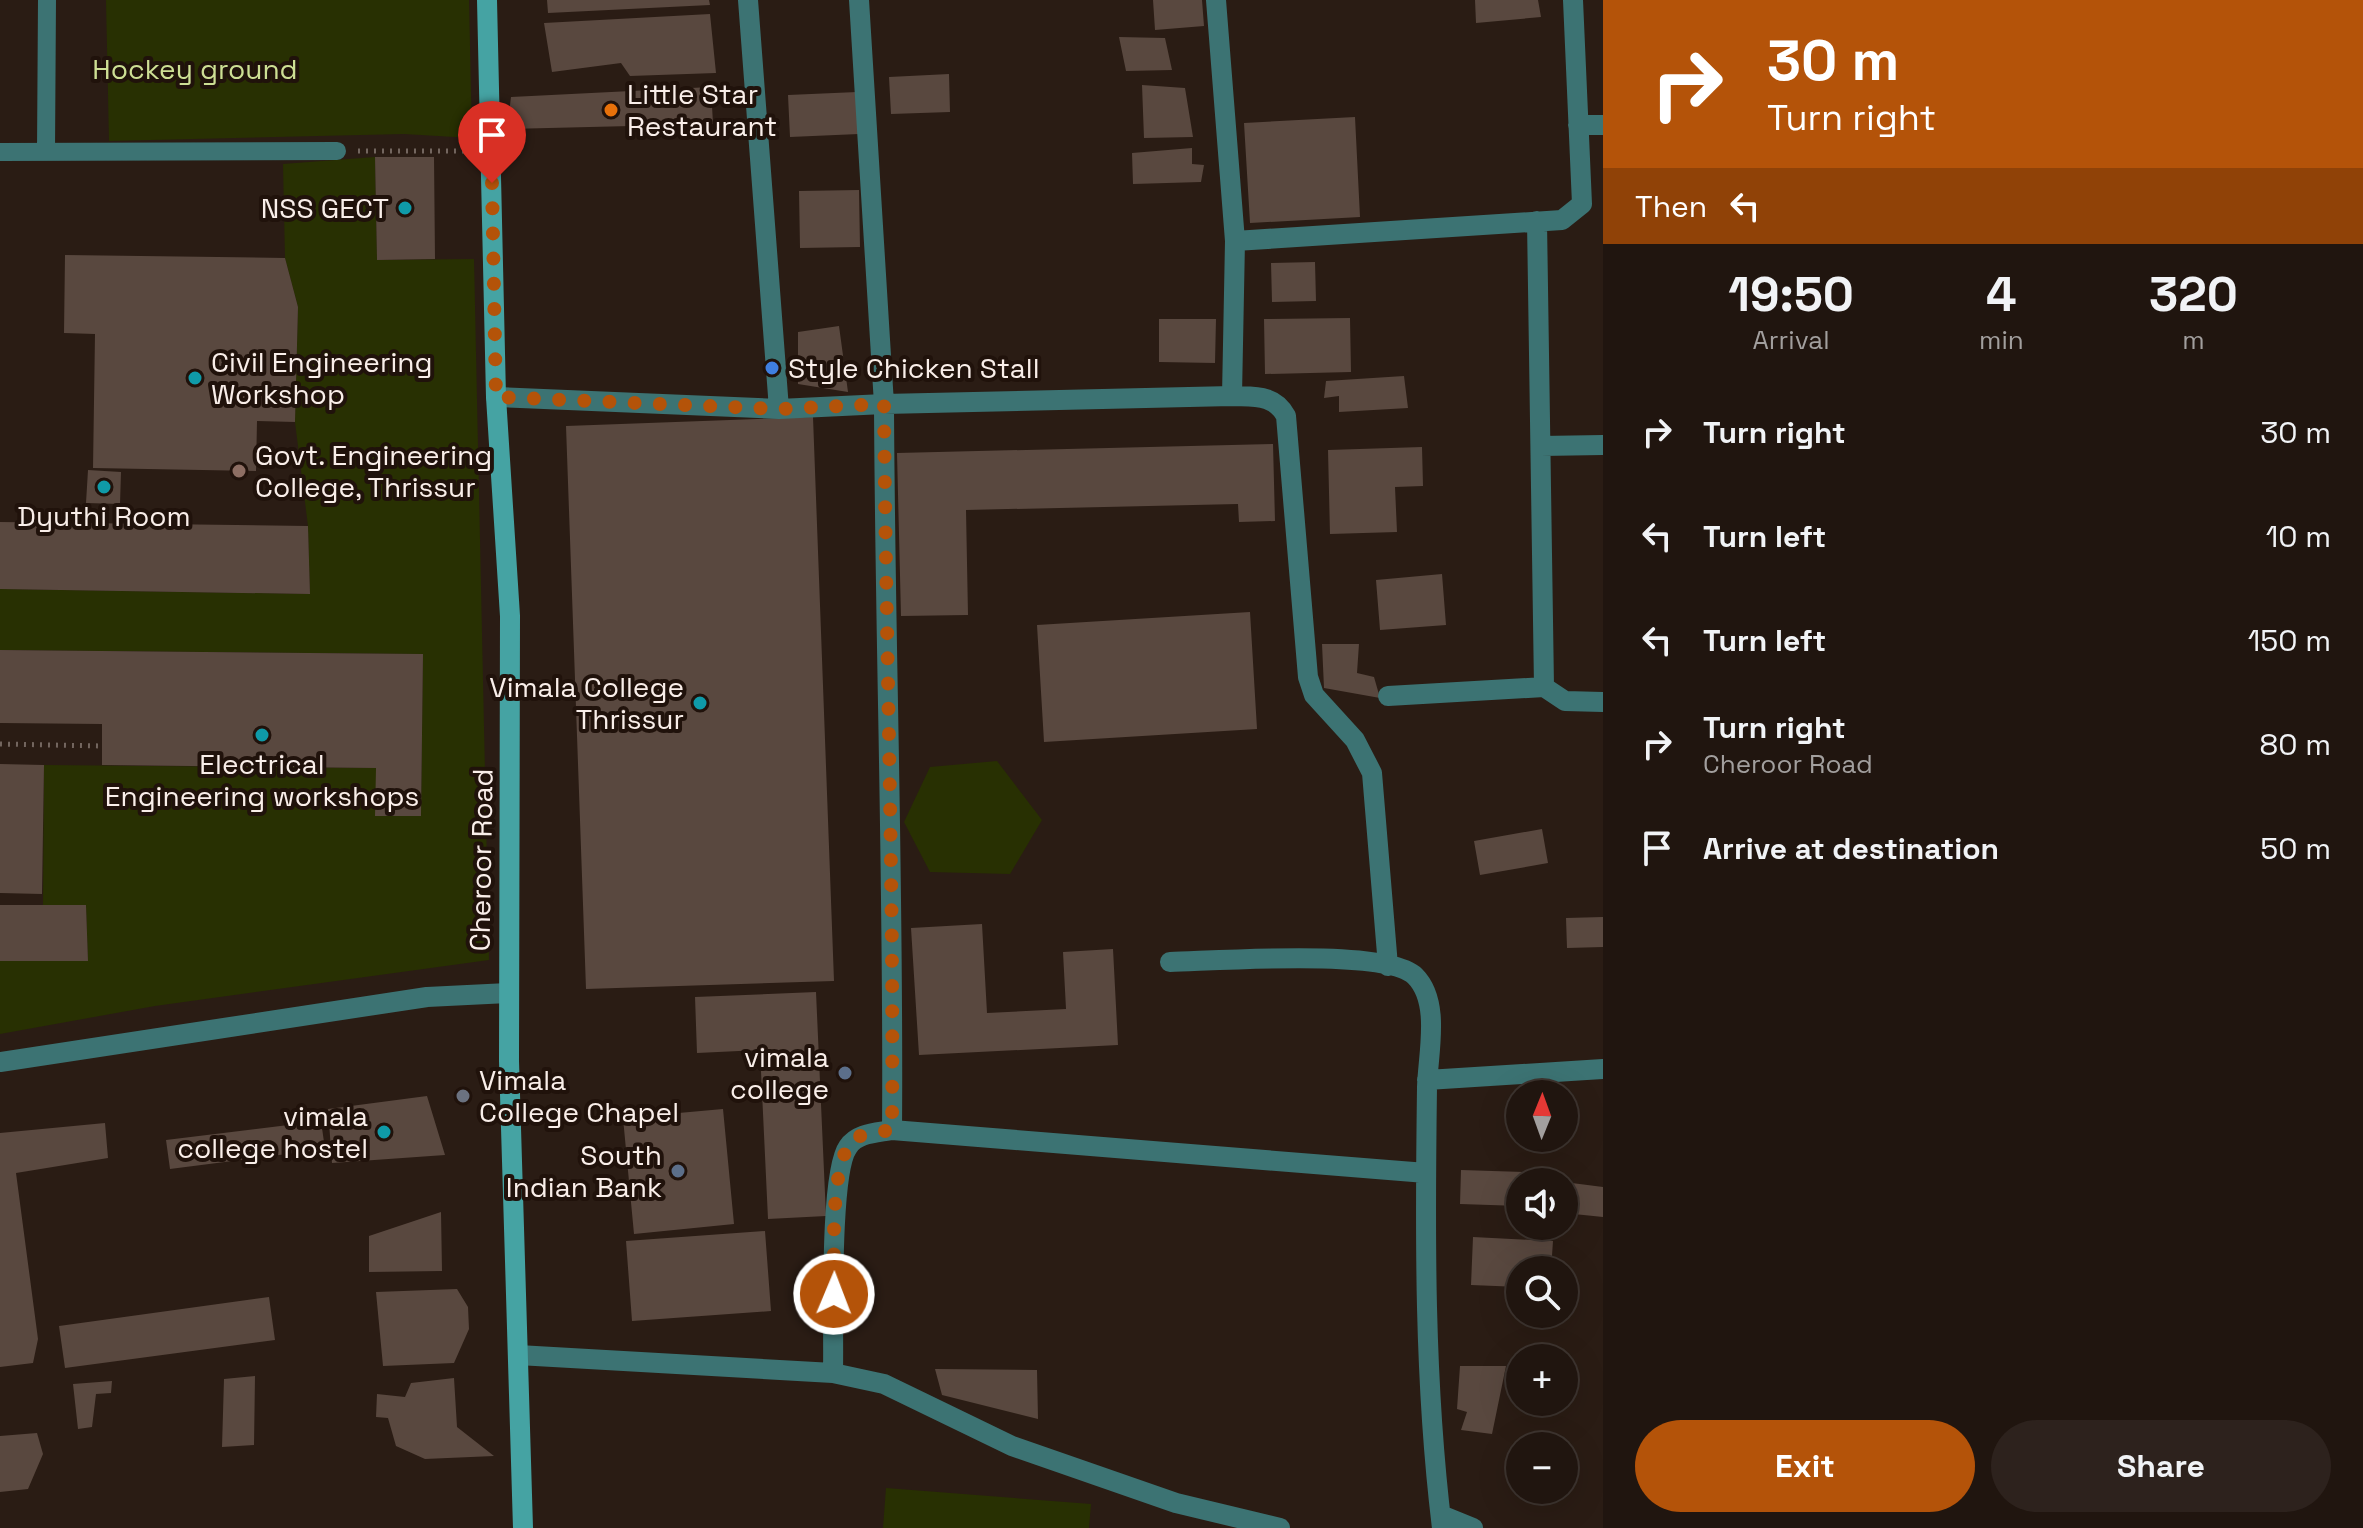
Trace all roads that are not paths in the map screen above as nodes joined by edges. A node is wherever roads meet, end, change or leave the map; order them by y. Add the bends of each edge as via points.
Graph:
1 (47, 0) edge
2 (487, 0) edge
3 (748, 0) edge
4 (859, 0) edge
5 (1216, 0) edge
6 (1573, 0) edge
7 (1578, 125) junction
8 (1603, 125) edge
9 (46, 151) junction
10 (337, 151) road end
11 (0, 152) edge
12 (1537, 221) junction
13 (1235, 241) junction
14 (1232, 396) junction
15 (496, 397) junction
16 (884, 404) junction
17 (779, 409) junction
18 (1603, 445) edge
19 (1541, 446) junction
20 (1544, 687) junction
21 (1388, 696) dead end
22 (1603, 702) edge
23 (1170, 962) dead end
24 (1388, 966) junction
25 (508, 993) junction
26 (0, 1062) edge
27 (1603, 1069) edge
28 (1427, 1080) junction
29 (892, 1130) junction
30 (1426, 1173) junction
31 (518, 1355) junction
32 (833, 1373) junction
33 (1442, 1522) edge
34 (523, 1528) edge
35 (1280, 1528) edge
36 (1473, 1528) edge

1 - 9 lane
2 - 15 main road, Cheroor Road
3 - 17 street
4 - 16 street
5 - 13 street
6 - 7 street
7 - 8 street
7 - 12 street via 1582,204 1562,220
9 - 10 lane
9 - 11 lane
12 - 13 street
12 - 19 street
13 - 14 street
14 - 16 street
14 - 24 street via 1268,398 1286,416 1308,677 1314,695 1355,740 1372,773
15 - 17 street
15 - 25 main road, Cheroor Road via 510,616
16 - 17 street
16 - 29 street via 885,664 894,917
18 - 19 street
19 - 20 street
20 - 21 street
20 - 22 street via 1565,701
23 - 24 street via 1338,959
24 - 28 street via 1413,973 1428,993
25 - 26 street via 427,997
25 - 31 main road, Cheroor Road
27 - 28 street
28 - 30 street
29 - 30 street
29 - 32 street via 856,1138 841,1167 834,1222
30 - 33 street via 1425,1295
31 - 32 street
31 - 34 main road, Cheroor Road
32 - 35 street via 884,1384 1012,1446 1161,1498
33 - 36 street

